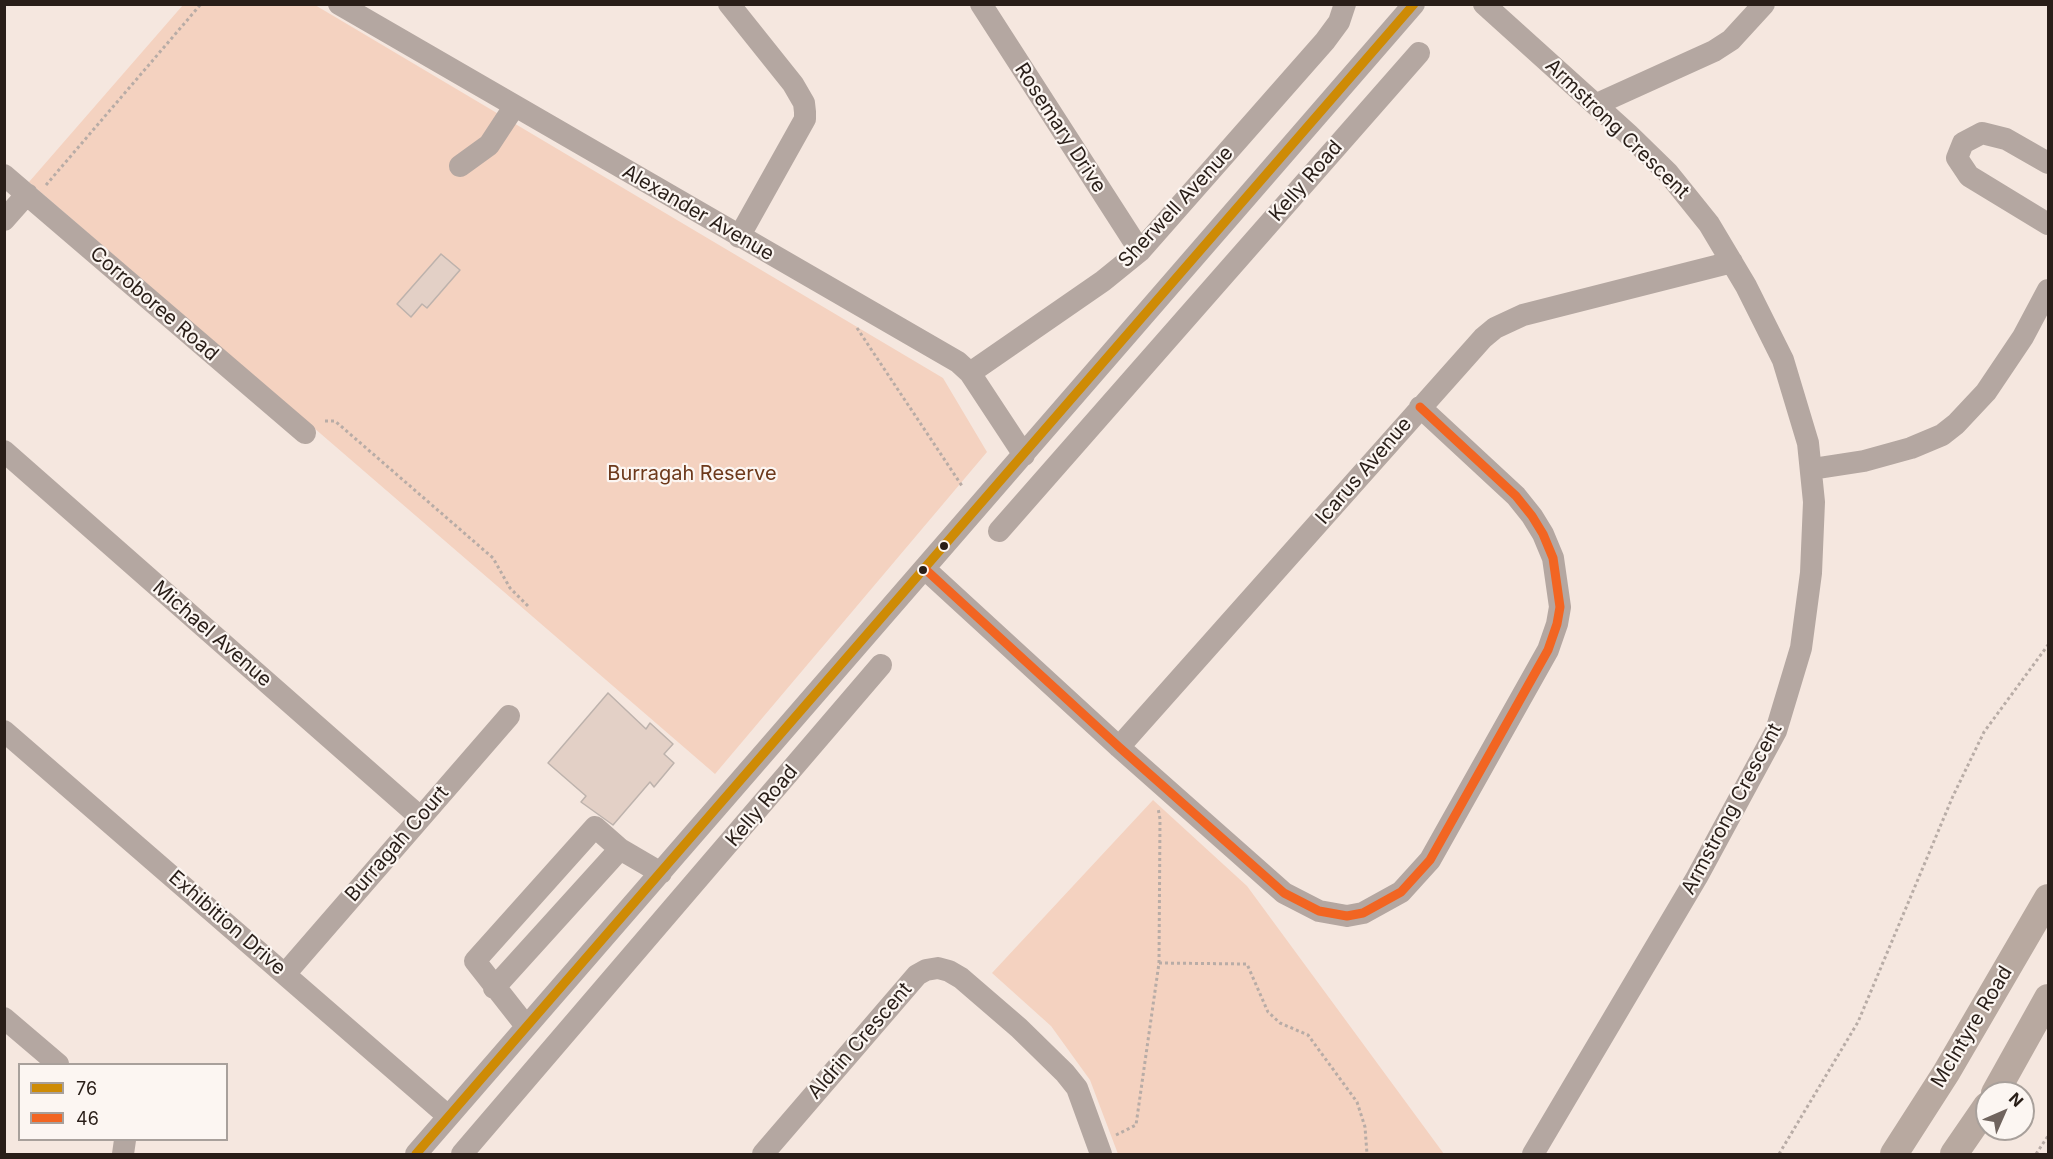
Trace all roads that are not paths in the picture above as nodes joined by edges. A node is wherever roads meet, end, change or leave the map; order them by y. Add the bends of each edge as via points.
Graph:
1 (339, 4) edge
2 (729, 4) edge
3 (981, 4) edge
4 (1345, 4) edge
5 (1414, 4) edge
6 (1484, 4) edge
7 (1764, 4) edge
8 (1419, 53) dead end
9 (1597, 104) junction
10 (513, 107) junction
11 (2049, 163) edge
12 (460, 166) dead end
13 (4, 175) edge
14 (30, 197) junction
15 (4, 220) edge
16 (2049, 224) edge
17 (739, 237) junction
18 (1140, 251) junction
19 (1732, 262) junction
20 (1169, 287) junction
21 (2049, 290) edge
22 (1194, 310) junction
23 (970, 373) junction
24 (1420, 407) junction
25 (305, 433) dead end
26 (4, 451) edge
27 (1024, 455) junction
28 (1812, 469) junction
29 (999, 531) dead end
30 (926, 569) junction
31 (881, 665) dead end
32 (509, 716) dead end
33 (4, 730) edge
34 (1119, 747) junction
35 (420, 817) junction
36 (620, 849) junction
37 (661, 873) junction
38 (2049, 898) edge
39 (617, 924) junction
40 (642, 946) junction
41 (285, 974) junction
42 (494, 988) junction
43 (2049, 998) edge
44 (4, 1018) edge
45 (526, 1026) junction
46 (56, 1063) edge
47 (2002, 1081) edge
48 (448, 1116) junction
49 (1975, 1124) edge
50 (1099, 1150) edge
51 (416, 1155) edge
52 (462, 1155) edge
53 (763, 1155) edge
54 (1533, 1155) edge
55 (1894, 1155) edge
56 (1954, 1155) edge

1 - 10 street, Alexander Avenue
2 - 17 street via 793,84 805,112 805,119
3 - 18 street, Rosemary Drive
4 - 18 street, Sherwell Avenue via 1339,22 1325,41
5 - 20 street, Kelly Road
6 - 9 street, Armstrong Crescent
7 - 9 street via 1731,40 1714,51
8 - 22 street, Kelly Road
9 - 19 street, Armstrong Crescent via 1668,174 1709,224
10 - 12 street via 489,145
10 - 17 street, Alexander Avenue
11 - 16 street via 1994,134 1982,133 1963,143 1957,158 1969,176
13 - 14 street, Corroboree Road
14 - 15 street
14 - 25 street, Corroboree Road
17 - 23 street, Alexander Avenue via 958,362
18 - 23 street, Sherwell Avenue
19 - 24 street, Icarus Avenue via 1508,321 1471,350
19 - 28 street, Armstrong Crescent via 1783,360 1803,421
20 - 22 street
20 - 27 street, Kelly Road
21 - 28 street via 1986,392 1942,435 1864,461
22 - 29 street, Kelly Road
23 - 27 street, Alexander Avenue
24 - 34 street, Icarus Avenue
24 - 34 street via 1516,496 1532,516 1552,558 1560,607 1548,650 1430,860 1401,892 1375,908 1347,916 1319,911 1284,893
26 - 35 street, Michael Avenue
27 - 30 street, Kelly Road
28 - 54 street, Armstrong Crescent via 1813,538 1806,619 1796,673 1776,730 1697,877
30 - 34 street
30 - 37 street, Kelly Road
31 - 40 street, Kelly Road
32 - 35 street, Burragah Court
33 - 41 street, Exhibition Drive
35 - 41 street, Burragah Court
36 - 37 street
36 - 42 street
36 - 42 street via 595,827 475,961
37 - 39 street, Kelly Road
38 - 55 main road, McIntyre Road
39 - 40 street
39 - 45 street, Kelly Road
40 - 52 street, Kelly Road
41 - 48 street, Exhibition Drive
42 - 45 street
43 - 47 main road
44 - 46 street
45 - 48 street, Kelly Road
48 - 51 street, Kelly Road
49 - 56 main road
50 - 53 street, Aldrin Crescent via 1077,1088 1065,1073 961,978 938,968 917,975

